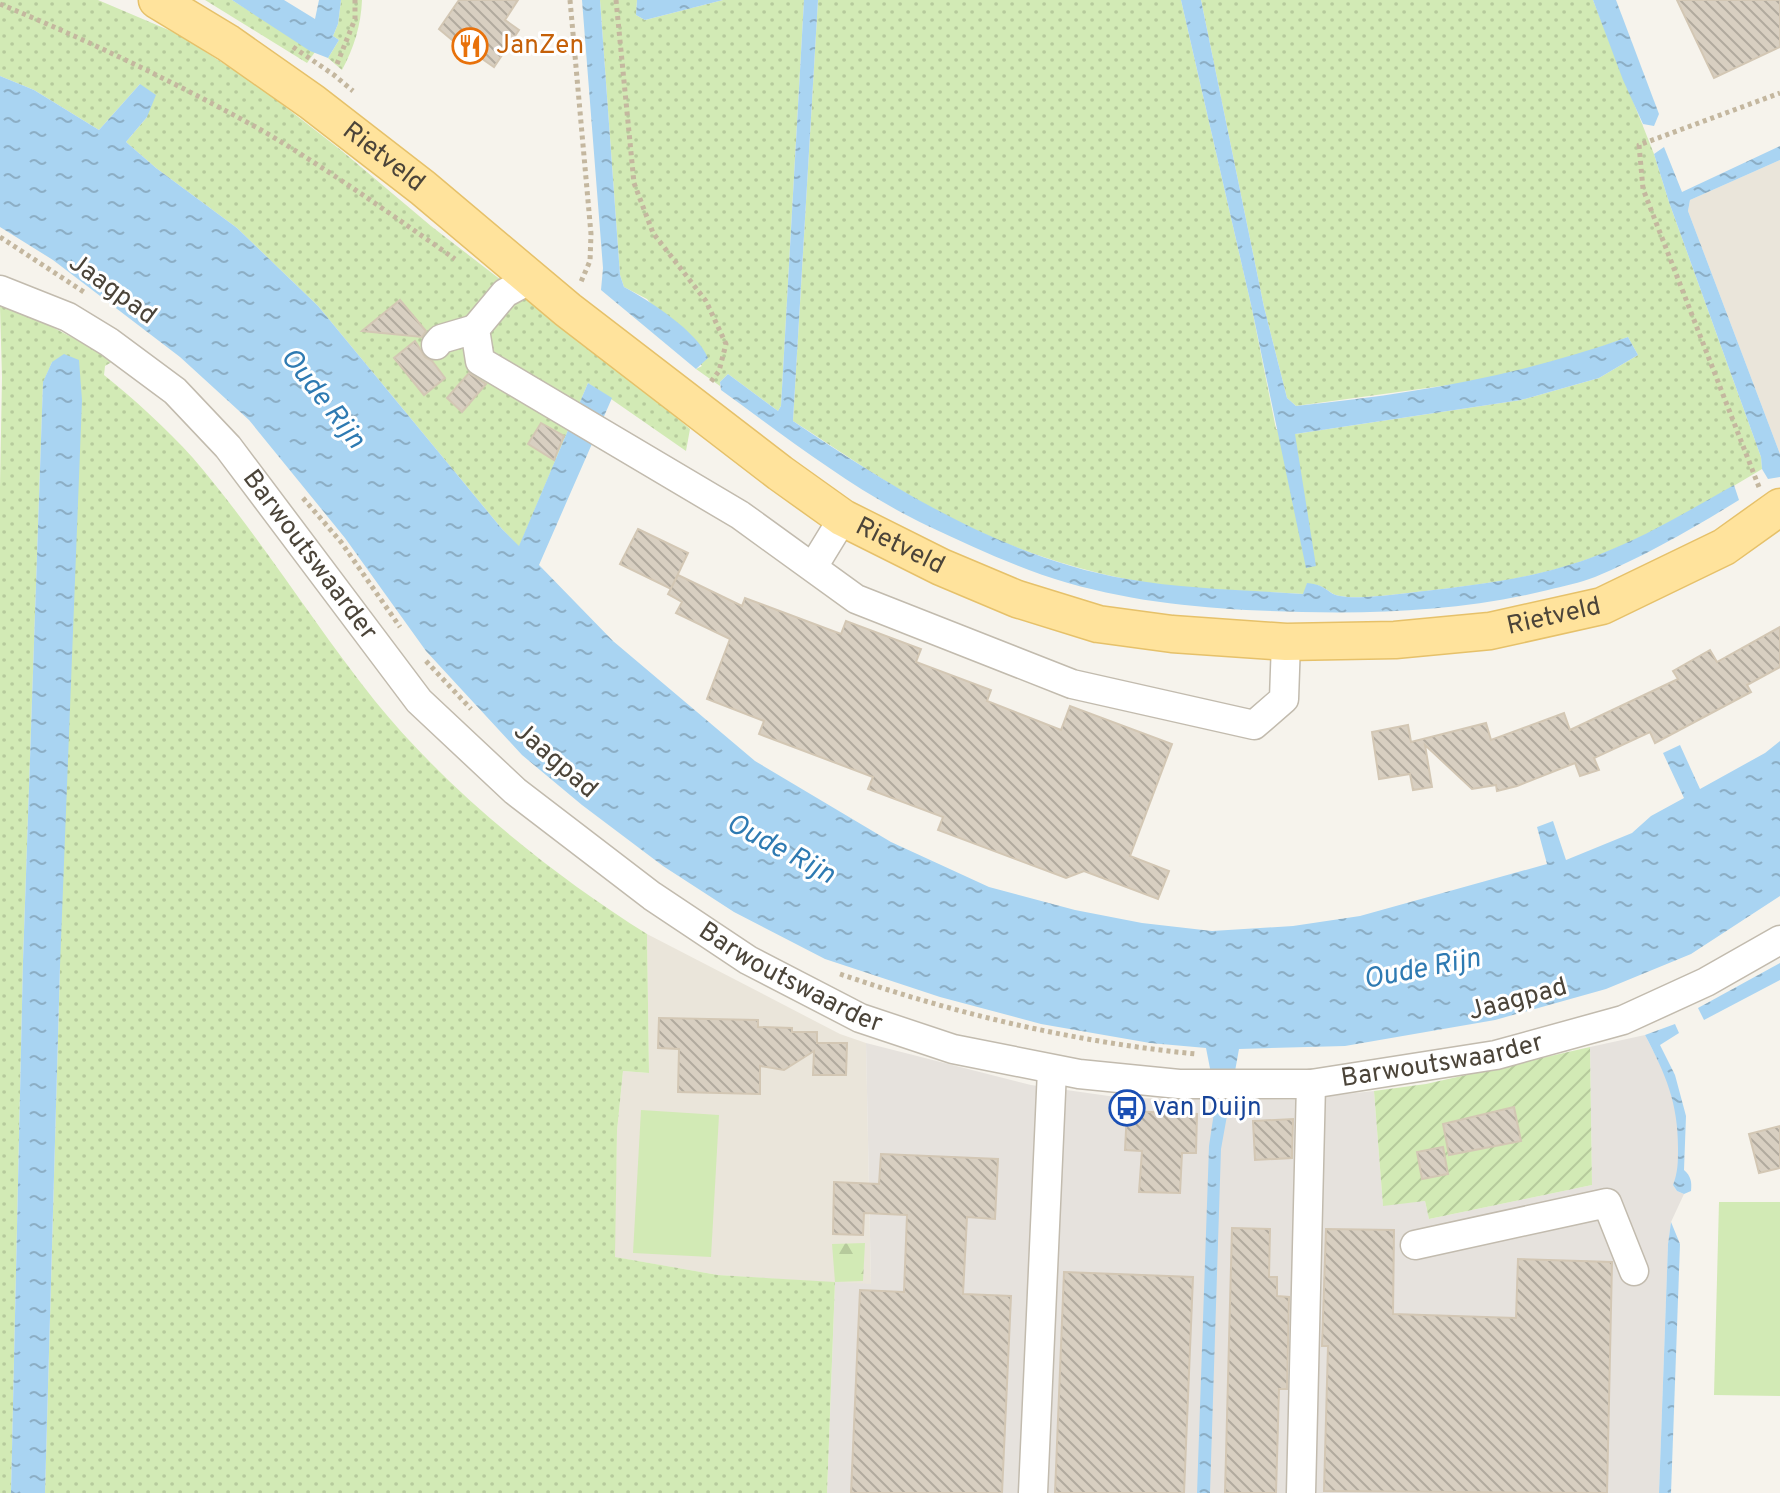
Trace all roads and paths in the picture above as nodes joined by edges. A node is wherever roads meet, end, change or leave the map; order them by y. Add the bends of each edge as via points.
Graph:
1 (157, 0) edge
2 (355, 0) edge
3 (570, 0) edge
4 (616, 0) edge
5 (0, 4) edge
6 (286, 42) dead end
7 (337, 64) dead end
8 (356, 93) dead end
9 (1780, 93) edge
10 (0, 237) edge
11 (467, 267) dead end
12 (531, 279) junction
13 (0, 290) edge
14 (94, 299) dead end
15 (568, 310) junction
16 (475, 329) junction
17 (436, 345) dead end
18 (693, 406) junction
19 (302, 496) dead end
20 (1775, 511) edge
21 (843, 518) junction
22 (813, 567) junction
23 (402, 629) dead end
24 (1286, 642) junction
25 (420, 654) dead end
26 (474, 712) dead end
27 (1780, 940) edge
28 (828, 969) dead end
29 (1201, 1055) dead end
30 (1052, 1070) junction
31 (1311, 1084) junction
32 (1415, 1245) dead end
33 (1634, 1271) dead end
34 (1033, 1493) edge
35 (1301, 1493) edge

1 - 12 main road, Rietveld via 312,102
2 - 7 path via 355,19
3 - 15 path via 591,234 590,261
4 - 18 path via 634,183 653,233 706,301 726,344 719,371
5 - 11 path via 83,39 262,131
6 - 8 path
9 - 20 path via 1639,145 1643,189
10 - 14 path, Jaagpad
12 - 15 main road, Rietveld
12 - 16 street via 505,293
13 - 30 street, Barwoutswaarder via 68,317 175,391 228,447 419,701 515,791 652,896 748,960 860,1018 953,1049
15 - 18 main road, Rietveld
16 - 17 street
16 - 22 street via 480,361 740,515
18 - 21 main road, Rietveld
19 - 23 path
20 - 24 main road, Rietveld via 1724,547 1602,606 1490,631
21 - 22 street
21 - 24 main road, Rietveld via 1017,599 1098,624
22 - 24 street via 856,599 1072,684 1254,725 1284,699
25 - 26 path
27 - 31 street, Barwoutswaarder via 1623,1020 1496,1055
28 - 29 path via 936,1005 1042,1031
30 - 31 street, Barwoutswaarder via 1200,1084
30 - 34 street
31 - 35 street
32 - 33 street via 1607,1203

